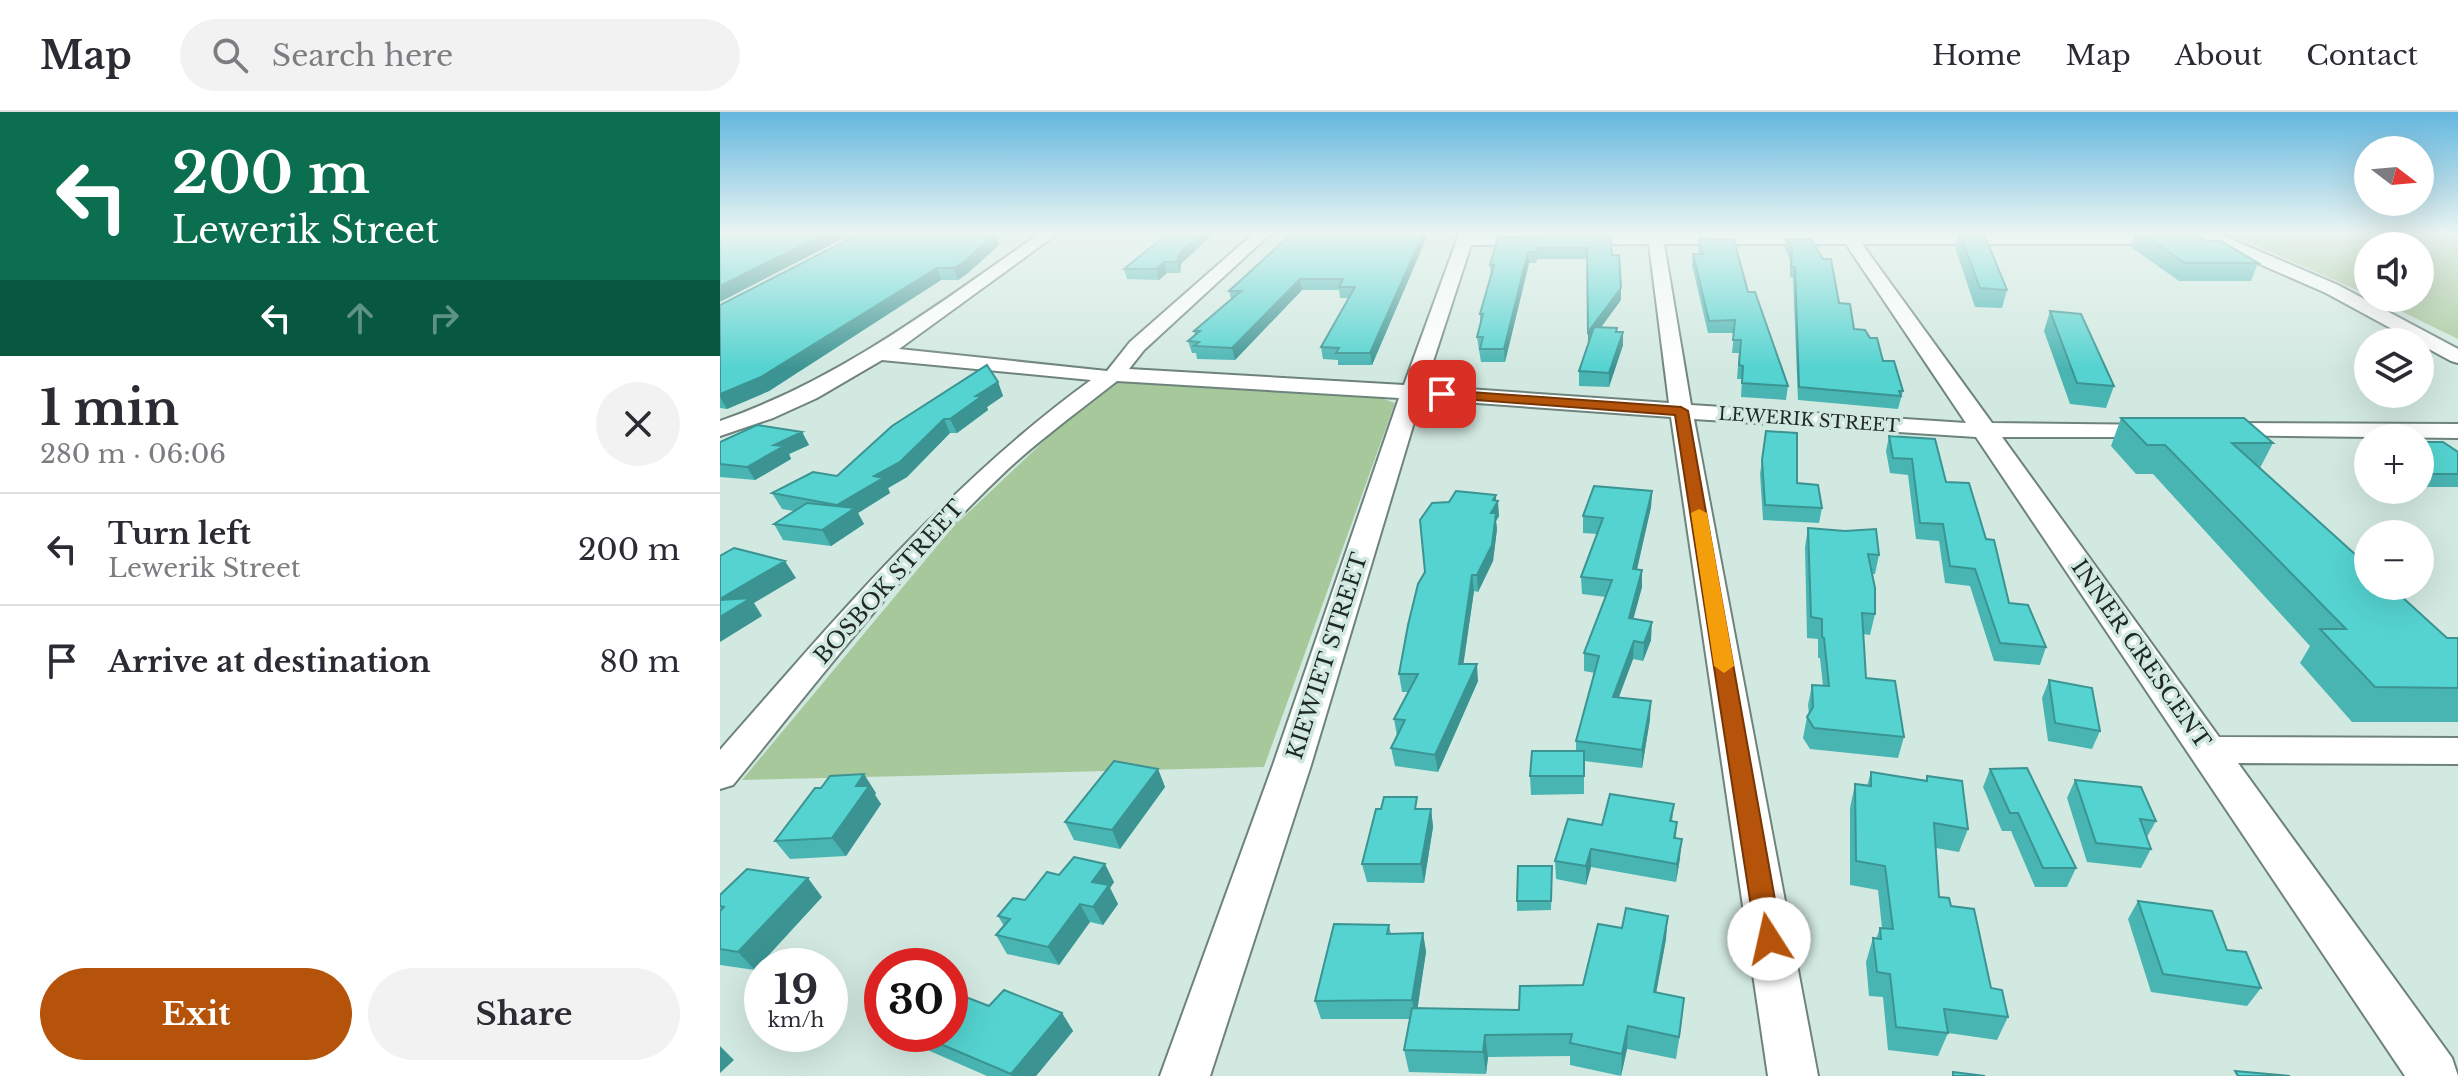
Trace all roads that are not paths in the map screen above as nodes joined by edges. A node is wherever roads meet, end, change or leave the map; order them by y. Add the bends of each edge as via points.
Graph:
1 (985, 279) edge
2 (1212, 279) edge
3 (1451, 279) edge
4 (1673, 279) edge
5 (1878, 279) edge
6 (2309, 279) edge
7 (877, 353) junction
8 (2458, 357) edge
9 (1106, 372) junction
10 (1412, 392) junction
11 (1681, 411) junction
12 (720, 429) edge
13 (1985, 431) junction
14 (2458, 431) edge
15 (2209, 750) junction
16 (2458, 751) edge
17 (720, 775) edge
18 (1185, 1076) edge
19 (1793, 1076) edge
20 (2434, 1076) edge

1 - 7 street
2 - 9 street, BOSBOK STREET
3 - 10 street, KIEWIET STREET
4 - 11 street
5 - 13 street, INNER CRESCENT
6 - 8 street
7 - 9 street, LEWERIK STREET
7 - 12 street via 803,397
9 - 10 street, LEWERIK STREET
9 - 17 street, BOSBOK STREET via 921,540
10 - 11 street, LEWERIK STREET
10 - 18 street, KIEWIET STREET
11 - 13 street, LEWERIK STREET
11 - 19 street
13 - 14 street, LEWERIK STREET
13 - 15 street, INNER CRESCENT
15 - 16 street
15 - 20 street, INNER CRESCENT

